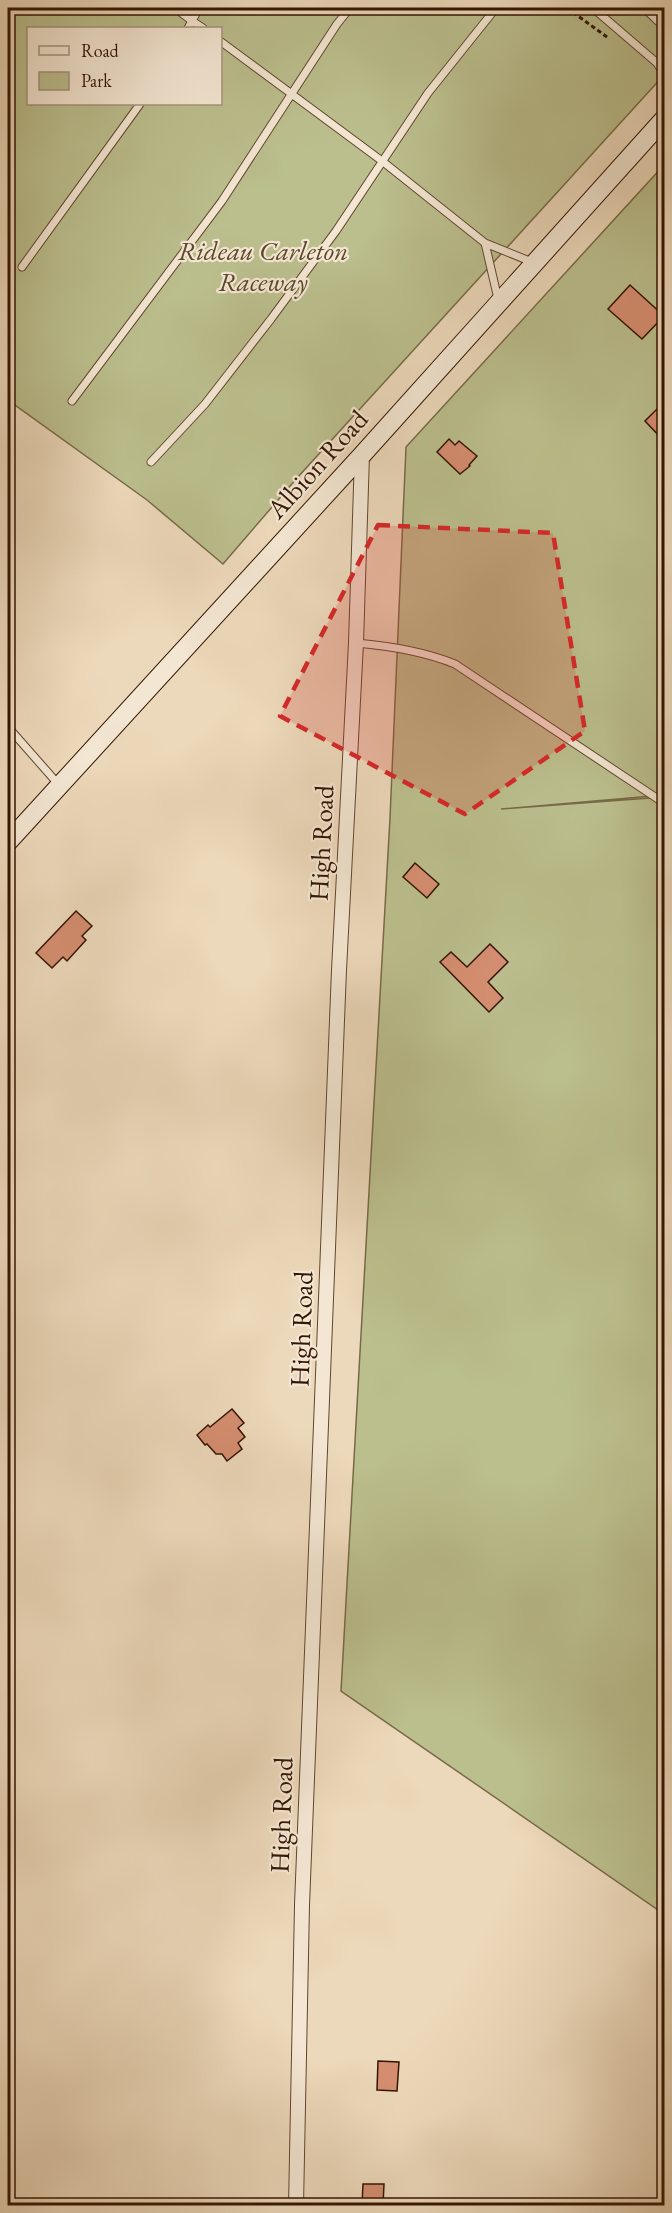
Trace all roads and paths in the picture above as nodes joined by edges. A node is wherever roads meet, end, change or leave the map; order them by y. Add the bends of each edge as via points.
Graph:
1 (175, 8) edge
2 (200, 8) edge
3 (350, 8) edge
4 (496, 8) edge
5 (567, 8) edge
6 (593, 8) edge
7 (644, 8) edge
8 (192, 21) junction
9 (189, 27) edge
10 (201, 27) edge
11 (664, 27) edge
12 (222, 42) edge
13 (616, 43) dead end
14 (664, 74) edge
15 (292, 93) junction
16 (139, 105) edge
17 (664, 119) edge
18 (382, 161) junction
19 (485, 243) junction
20 (535, 262) junction
21 (22, 267) dead end
22 (498, 303) junction
23 (72, 401) dead end
24 (362, 455) junction
25 (151, 462) dead end
26 (357, 643) junction
27 (8, 727) edge
28 (59, 785) junction
29 (664, 803) edge
30 (8, 842) edge
31 (296, 2205) edge

1 - 8 lane
2 - 8 lane
3 - 15 lane
4 - 18 lane via 428,93
5 - 13 path
6 - 14 lane via 657,63
7 - 11 lane
8 - 9 lane
8 - 10 lane
12 - 15 lane
15 - 18 lane
15 - 23 lane via 222,201
16 - 21 lane
17 - 20 main road, Albion Road
18 - 19 lane
18 - 25 lane via 271,319 205,404
19 - 20 lane
19 - 22 lane
20 - 22 main road, Albion Road
22 - 24 main road, Albion Road
24 - 26 street, High Road
24 - 28 main road, Albion Road
26 - 29 lane via 434,655 455,664
26 - 31 street, High Road via 339,970 302,1893
27 - 28 lane
28 - 30 main road, Albion Road

